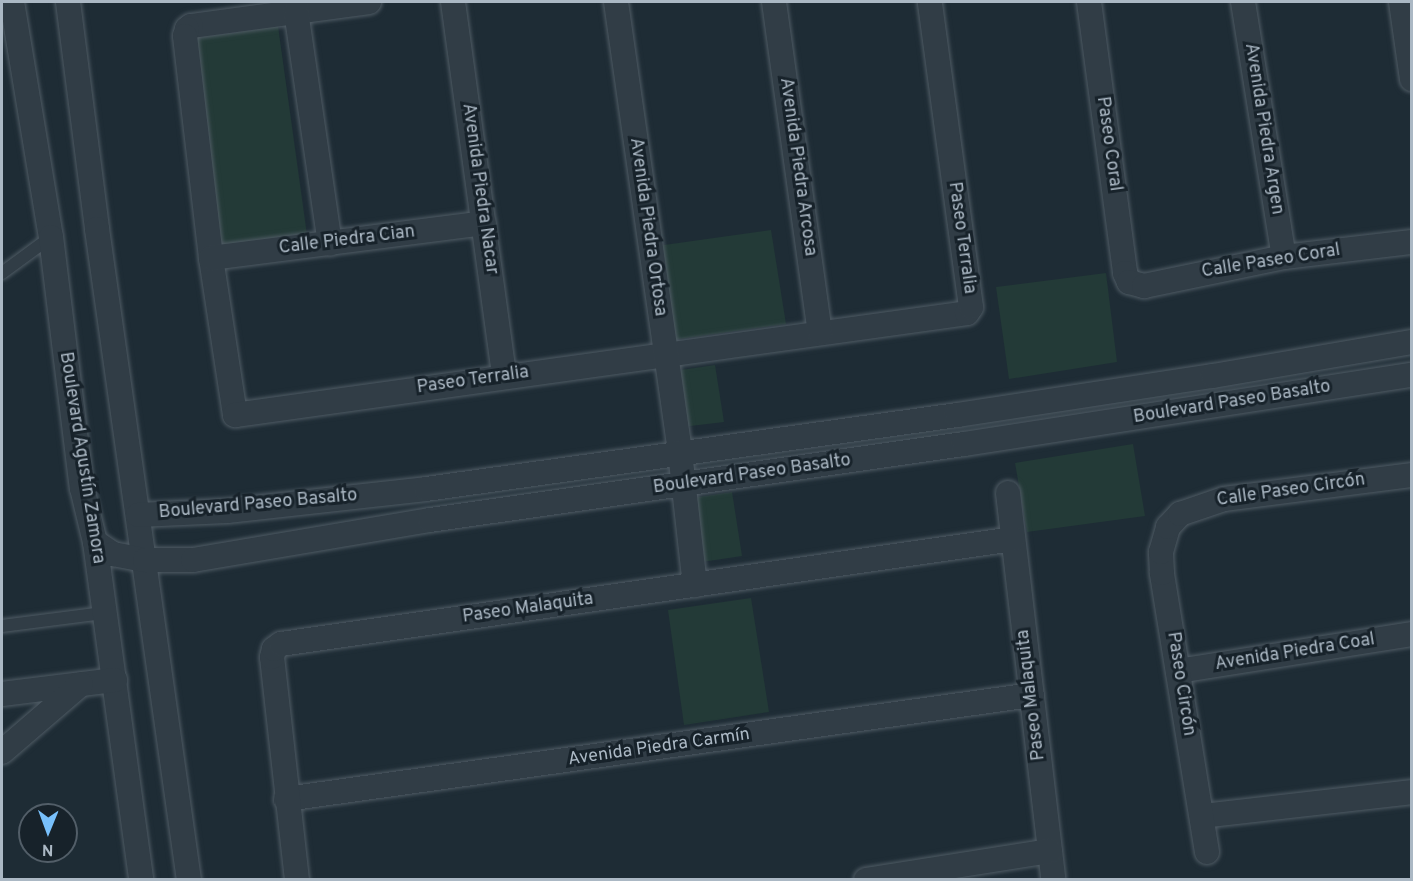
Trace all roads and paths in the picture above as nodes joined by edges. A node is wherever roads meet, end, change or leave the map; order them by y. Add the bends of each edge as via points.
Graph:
1 (12, 2) edge
2 (68, 2) edge
3 (369, 2) edge
4 (453, 2) edge
5 (616, 2) edge
6 (774, 2) edge
7 (930, 2) edge
8 (1089, 2) edge
9 (1243, 2) edge
10 (1401, 2) edge
11 (296, 10) junction
12 (1412, 79) edge
13 (484, 223) junction
14 (51, 237) junction
15 (1412, 242) edge
16 (330, 244) junction
17 (1284, 257) junction
18 (211, 258) junction
19 (2, 273) edge
20 (1132, 284) joint
21 (820, 332) junction
22 (1412, 342) edge
23 (665, 354) junction
24 (1412, 375) edge
25 (504, 376) junction
26 (680, 452) junction
27 (1412, 475) edge
28 (683, 485) junction
29 (1008, 493) dead end
30 (138, 515) junction
31 (1173, 519) joint
32 (1013, 539) junction
33 (95, 542) junction
34 (145, 560) junction
35 (696, 585) junction
36 (103, 613) junction
37 (2, 626) edge
38 (1412, 634) edge
39 (1178, 671) junction
40 (115, 680) junction
41 (81, 684) junction
42 (2, 694) edge
43 (1032, 695) junction
44 (2, 752) edge
45 (1412, 792) edge
46 (286, 799) junction
47 (1202, 816) junction
48 (1050, 851) junction
49 (1207, 852) dead end
50 (1053, 877) dead end
51 (141, 879) edge
52 (189, 879) edge
53 (297, 879) edge
54 (866, 879) edge

1 - 14 street, Boulevard Agustín Zamora
2 - 30 street
3 - 11 street, Paseo Terralia
4 - 13 street, Avenida Piedra Nacar
5 - 23 street, Avenida Piedra Ortosa
6 - 21 street, Avenida Piedra Arcosa
7 - 21 street, Paseo Terralia via 970,311
8 - 20 street, Paseo Coral via 1125,273
9 - 17 street, Avenida Piedra Argen
10 - 12 street
11 - 16 street
11 - 18 street, Paseo Terralia via 187,29
13 - 16 street, Calle Piedra Cian
13 - 25 street, Avenida Piedra Nacar
14 - 19 lane
14 - 33 street, Boulevard Agustín Zamora via 82,488
15 - 17 street, Calle Paseo Coral
16 - 18 street, Calle Piedra Cian
17 - 20 street, Calle Paseo Coral via 1144,286
18 - 25 street, Paseo Terralia via 235,415
21 - 23 street, Paseo Terralia
22 - 26 street, Boulevard Paseo Basalto via 957,415
23 - 25 street, Paseo Terralia
23 - 26 street, Avenida Piedra Ortosa
24 - 28 street, Boulevard Paseo Basalto
26 - 28 street, Avenida Piedra Ortosa
26 - 30 street, Boulevard Paseo Basalto via 426,489 227,511
27 - 31 street, Calle Paseo Circón via 1224,499 1190,509
28 - 34 street, Boulevard Paseo Basalto via 430,520 193,560
28 - 35 street, Avenida Piedra Ortosa
29 - 32 street, Paseo Malaquita
30 - 34 street
31 - 39 street, Paseo Circón via 1161,552
32 - 35 street, Paseo Malaquita
32 - 43 street, Paseo Malaquita
33 - 34 street, Boulevard Paseo Basalto via 113,554
33 - 36 street, Boulevard Agustín Zamora
34 - 52 street
35 - 46 street, Paseo Malaquita via 281,644 272,657
36 - 37 lane
36 - 40 street, Boulevard Agustín Zamora
38 - 39 street, Avenida Piedra Coal
39 - 47 street, Paseo Circón
40 - 41 street
40 - 51 street, Boulevard Agustín Zamora
41 - 42 street
41 - 44 street
43 - 46 street, Avenida Piedra Carmín
43 - 48 street, Paseo Malaquita
45 - 47 street
46 - 53 street, Paseo Malaquita
47 - 49 street, Paseo Circón
48 - 50 street, Paseo Malaquita
48 - 54 street

